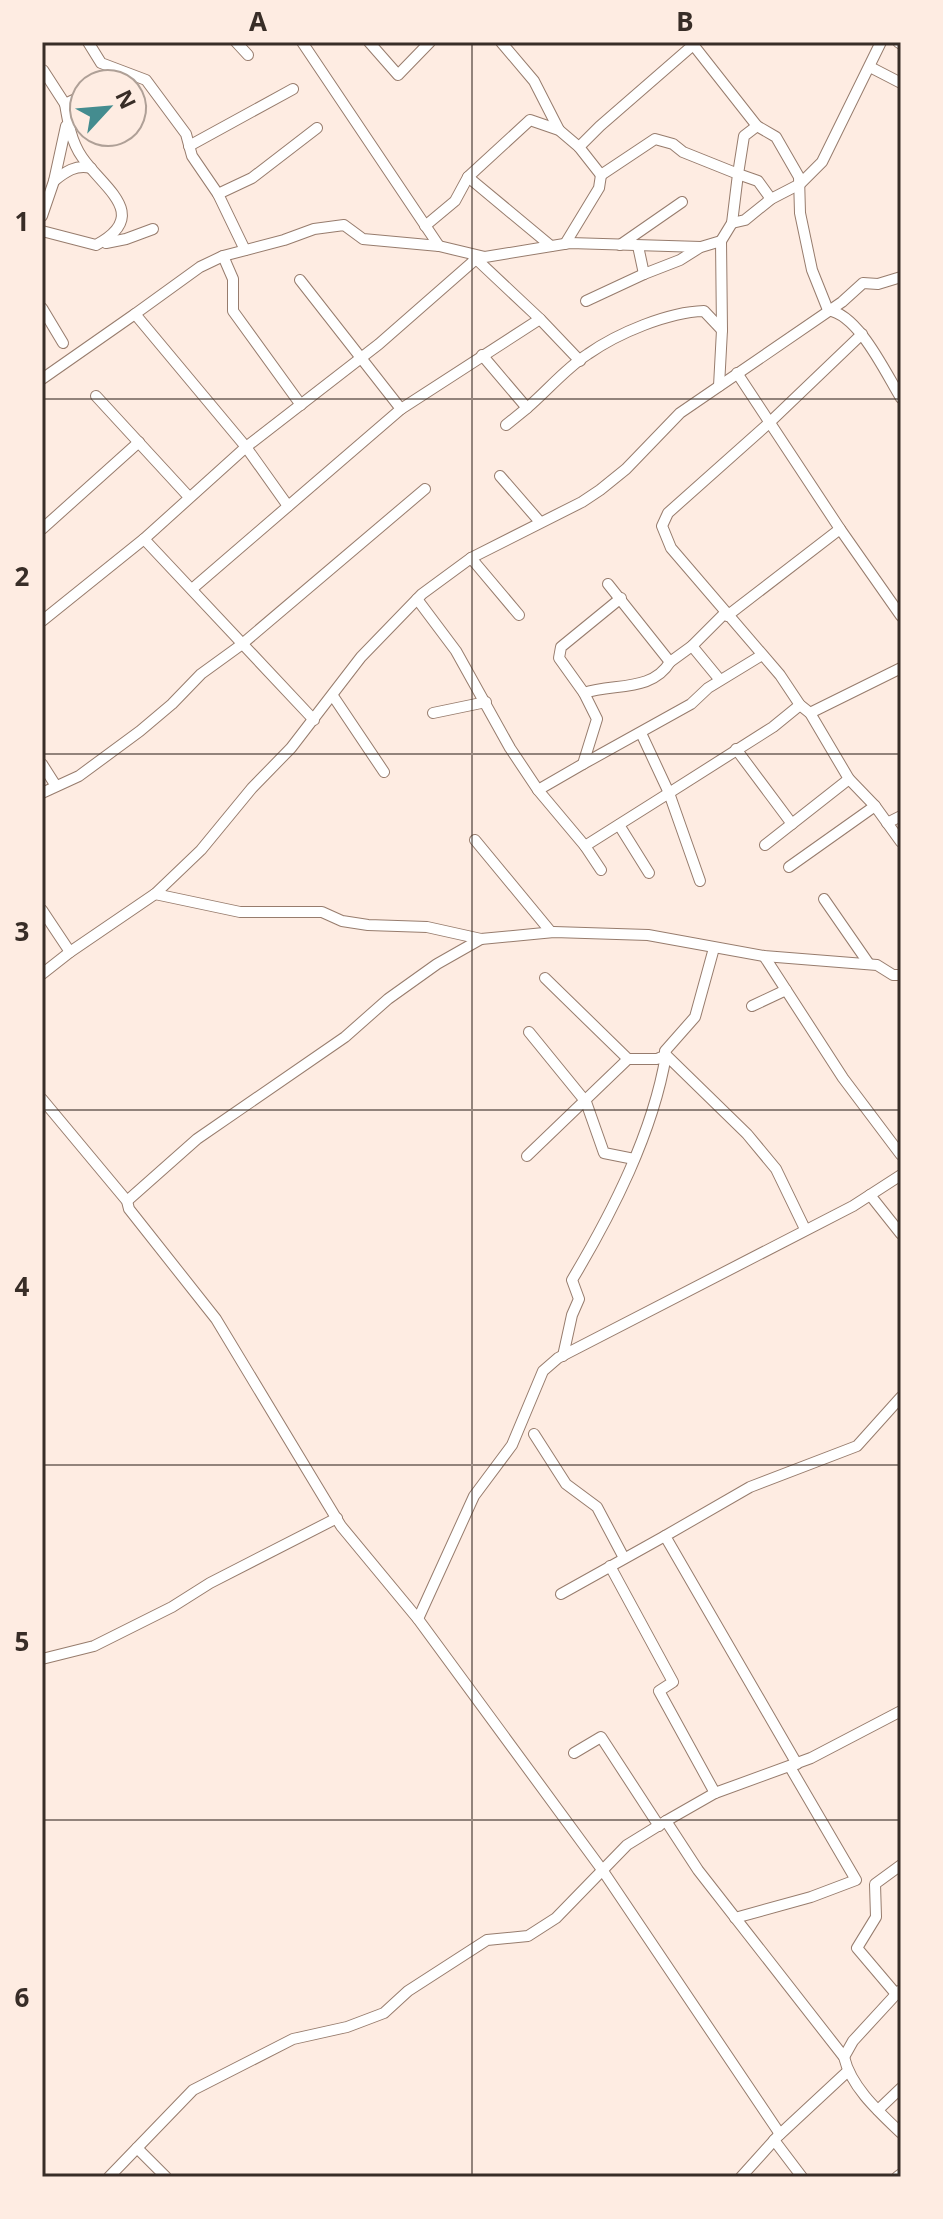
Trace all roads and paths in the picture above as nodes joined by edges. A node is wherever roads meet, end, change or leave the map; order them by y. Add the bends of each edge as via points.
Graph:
1 (88, 42) edge
2 (236, 42) edge
3 (302, 42) edge
4 (369, 42) edge
5 (430, 42) edge
6 (501, 42) edge
7 (881, 42) edge
8 (692, 44) edge
9 (248, 55) dead end
10 (870, 67) junction
11 (43, 70) edge
12 (901, 83) edge
13 (293, 89) dead end
14 (68, 103) edge
15 (65, 104) junction
16 (67, 116) junction
17 (757, 126) junction
18 (317, 128) dead end
19 (559, 130) junction
20 (189, 146) junction
21 (579, 147) junction
22 (92, 169) junction
23 (738, 174) junction
24 (601, 175) junction
25 (468, 177) junction
26 (54, 181) junction
27 (800, 184) junction
28 (218, 194) junction
29 (771, 199) junction
30 (682, 202) dead end
31 (42, 216) edge
32 (732, 223) junction
33 (425, 226) junction
34 (153, 229) dead end
35 (42, 231) edge
36 (721, 241) junction
37 (565, 244) junction
38 (96, 245) junction
39 (439, 246) junction
40 (551, 246) junction
41 (618, 246) junction
42 (638, 246) junction
43 (701, 247) junction
44 (245, 250) junction
45 (223, 256) junction
46 (474, 257) junction
47 (644, 274) junction
48 (901, 277) edge
49 (300, 280) dead end
50 (586, 301) dead end
51 (42, 308) edge
52 (828, 310) junction
53 (135, 314) junction
54 (540, 319) junction
55 (722, 330) junction
56 (862, 334) junction
57 (63, 343) dead end
58 (482, 355) junction
59 (360, 359) junction
60 (580, 361) junction
61 (737, 373) junction
62 (42, 379) edge
63 (719, 386) junction
64 (96, 396) dead end
65 (901, 398) edge
66 (301, 405) junction
67 (527, 408) junction
68 (401, 409) junction
69 (769, 423) junction
70 (506, 425) dead end
71 (139, 442) junction
72 (246, 447) junction
73 (500, 476) dead end
74 (425, 489) dead end
75 (189, 497) junction
76 (288, 506) junction
77 (540, 522) junction
78 (42, 529) edge
79 (840, 529) junction
80 (144, 539) junction
81 (471, 558) junction
82 (608, 584) dead end
83 (192, 589) junction
84 (621, 598) junction
85 (417, 599) junction
86 (726, 614) junction
87 (519, 615) dead end
88 (901, 616) edge
89 (42, 621) edge
90 (241, 645) junction
91 (692, 646) junction
92 (762, 655) junction
93 (670, 662) junction
94 (901, 668) edge
95 (720, 680) junction
96 (584, 693) junction
97 (333, 696) junction
98 (486, 702) junction
99 (800, 705) junction
100 (433, 713) dead end
101 (810, 713) junction
102 (314, 720) junction
103 (641, 733) junction
104 (736, 749) junction
105 (42, 764) edge
106 (583, 764) junction
107 (384, 772) dead end
108 (849, 779) junction
109 (56, 786) junction
110 (538, 790) junction
111 (42, 793) edge
112 (669, 793) junction
113 (875, 806) junction
114 (901, 816) edge
115 (887, 823) junction
116 (792, 824) junction
117 (619, 825) junction
118 (475, 840) dead end
119 (901, 842) edge
120 (765, 845) dead end
121 (585, 846) junction
122 (789, 867) dead end
123 (601, 870) dead end
124 (649, 873) dead end
125 (700, 881) dead end
126 (155, 894) junction
127 (824, 899) dead end
128 (42, 910) edge
129 (551, 932) junction
130 (481, 939) junction
131 (714, 948) junction
132 (70, 952) junction
133 (764, 956) junction
134 (869, 964) junction
135 (42, 974) edge
136 (901, 975) edge
137 (545, 978) dead end
138 (786, 990) junction
139 (752, 1006) dead end
140 (529, 1032) dead end
141 (666, 1055) junction
142 (628, 1059) junction
143 (42, 1099) edge
144 (585, 1101) junction
145 (901, 1155) edge
146 (527, 1156) dead end
147 (634, 1159) junction
148 (901, 1175) edge
149 (870, 1195) junction
150 (127, 1201) junction
151 (805, 1229) junction
152 (901, 1234) edge
153 (563, 1356) junction
154 (901, 1397) edge
155 (534, 1434) dead end
156 (337, 1518) junction
157 (665, 1536) junction
158 (624, 1558) junction
159 (610, 1566) junction
160 (561, 1594) dead end
161 (418, 1619) junction
162 (42, 1659) edge
163 (901, 1711) edge
164 (574, 1753) dead end
165 (793, 1765) junction
166 (715, 1793) junction
167 (662, 1824) junction
168 (901, 1865) edge
169 (603, 1871) junction
170 (735, 1918) junction
171 (899, 1992) edge
172 (844, 2057) junction
173 (848, 2071) junction
174 (901, 2088) edge
175 (878, 2110) junction
176 (901, 2133) edge
177 (777, 2137) junction
178 (137, 2148) junction
179 (109, 2177) edge
180 (166, 2177) edge
181 (741, 2177) edge
182 (802, 2177) edge

1 - 20 street via 101,63 146,80 186,134
2 - 9 street
3 - 33 street
4 - 5 street via 398,75
6 - 19 street via 534,81
7 - 10 street
8 - 17 street
8 - 21 street
10 - 12 street
10 - 27 street via 822,162
11 - 15 street
13 - 20 street
14 - 15 street
15 - 16 street
16 - 22 street via 78,150
16 - 26 street
17 - 23 street via 744,136
17 - 27 street via 776,137
18 - 28 street via 252,178
19 - 21 street
19 - 25 street via 530,120
20 - 28 street
21 - 24 street
22 - 26 street via 72,168
22 - 38 street via 115,193 121,212 113,236
23 - 24 street via 655,139
23 - 29 street via 758,181
23 - 32 street
24 - 37 street via 599,188
25 - 33 street via 455,201
25 - 40 street
26 - 31 street
27 - 29 street
27 - 52 street via 800,213 812,270
28 - 44 street
29 - 32 street via 745,220
30 - 41 street
32 - 36 street
33 - 39 street
34 - 38 street
35 - 38 street
36 - 43 street
36 - 55 street
37 - 40 street
37 - 41 street
39 - 44 street via 363,239 344,225
39 - 46 street
40 - 46 street
41 - 42 street
42 - 43 street
42 - 47 street
43 - 47 street
44 - 45 street
45 - 53 street
45 - 66 street via 233,279 233,311
46 - 54 street
46 - 59 street
47 - 50 street
48 - 52 street via 863,283
49 - 59 street
51 - 57 street
52 - 56 street via 840,312
52 - 61 street
53 - 62 street
53 - 72 street
54 - 58 street
54 - 60 street
55 - 60 street via 704,311 686,312 629,333
55 - 63 street
56 - 65 street
56 - 69 street
58 - 67 street
58 - 68 street
59 - 66 street
59 - 68 street
60 - 67 street
61 - 63 street
61 - 69 street
63 - 77 street via 680,413 600,490
64 - 71 street
66 - 72 street
67 - 70 street
68 - 76 street
69 - 79 street
69 - 86 street via 668,513 662,526 671,548
71 - 75 street
71 - 78 street
72 - 75 street
72 - 76 street
73 - 77 street
74 - 90 street
75 - 80 street
76 - 83 street
77 - 81 street
79 - 86 street
79 - 88 street
80 - 83 street
80 - 89 street
81 - 85 street
81 - 87 street
82 - 84 street
83 - 90 street
84 - 93 street
84 - 96 street via 561,647 559,658
85 - 97 street via 361,657
85 - 98 street
86 - 91 street
86 - 92 street
90 - 102 street
90 - 109 street via 140,731 79,776
91 - 93 street
91 - 95 street
92 - 95 street
92 - 99 street
93 - 96 street via 663,674 631,686
94 - 101 street
95 - 103 street
96 - 106 street via 597,719
97 - 102 street
97 - 107 street
98 - 100 street
98 - 110 street
99 - 101 street
99 - 104 street
101 - 108 street
102 - 126 street via 201,850
103 - 106 street
103 - 112 street
104 - 112 street
104 - 116 street
105 - 109 street
106 - 110 street
108 - 113 street
108 - 116 street
109 - 111 street
110 - 121 street
112 - 117 street
112 - 125 street
113 - 115 street
113 - 122 street
114 - 115 street
115 - 119 street
116 - 120 street
117 - 121 street
117 - 124 street
118 - 129 street
121 - 123 street
126 - 130 street via 240,912 322,912 342,921 427,927
126 - 132 street
127 - 134 street
128 - 132 street
129 - 130 street
129 - 131 street via 648,935
130 - 150 street via 437,964 345,1037 197,1139
131 - 133 street
131 - 141 street via 695,1017
132 - 135 street
133 - 134 street
133 - 138 street
134 - 136 street
137 - 142 street
138 - 139 street
138 - 145 street
140 - 144 street
141 - 142 street
141 - 147 street
141 - 151 street via 776,1169
142 - 144 street
143 - 150 street
144 - 146 street
144 - 147 street via 604,1153
147 - 153 street via 608,1221 572,1280 579,1299
148 - 149 street
149 - 151 street
149 - 152 street
150 - 156 street via 216,1319
151 - 153 street
153 - 161 street via 543,1371 512,1445 474,1496
154 - 157 street via 857,1446 750,1487
155 - 158 street via 566,1484 597,1507
156 - 161 street
156 - 162 street via 94,1646
157 - 158 street
157 - 165 street
158 - 159 street
159 - 160 street
159 - 166 street via 673,1682 659,1691
161 - 169 street
163 - 165 street
164 - 167 street via 601,1737
165 - 166 street
165 - 170 street via 856,1880
166 - 167 street
167 - 169 street via 627,1845
167 - 170 street
168 - 171 street via 875,1884 876,1917 857,1948
169 - 177 street
169 - 178 street via 556,1918 528,1936 487,1940 408,1991 384,2013 293,2039 193,2090
170 - 172 street
171 - 172 street
172 - 173 street
173 - 175 street
173 - 177 street
174 - 175 street
175 - 176 street
177 - 181 street
177 - 182 street
178 - 179 street
178 - 180 street

